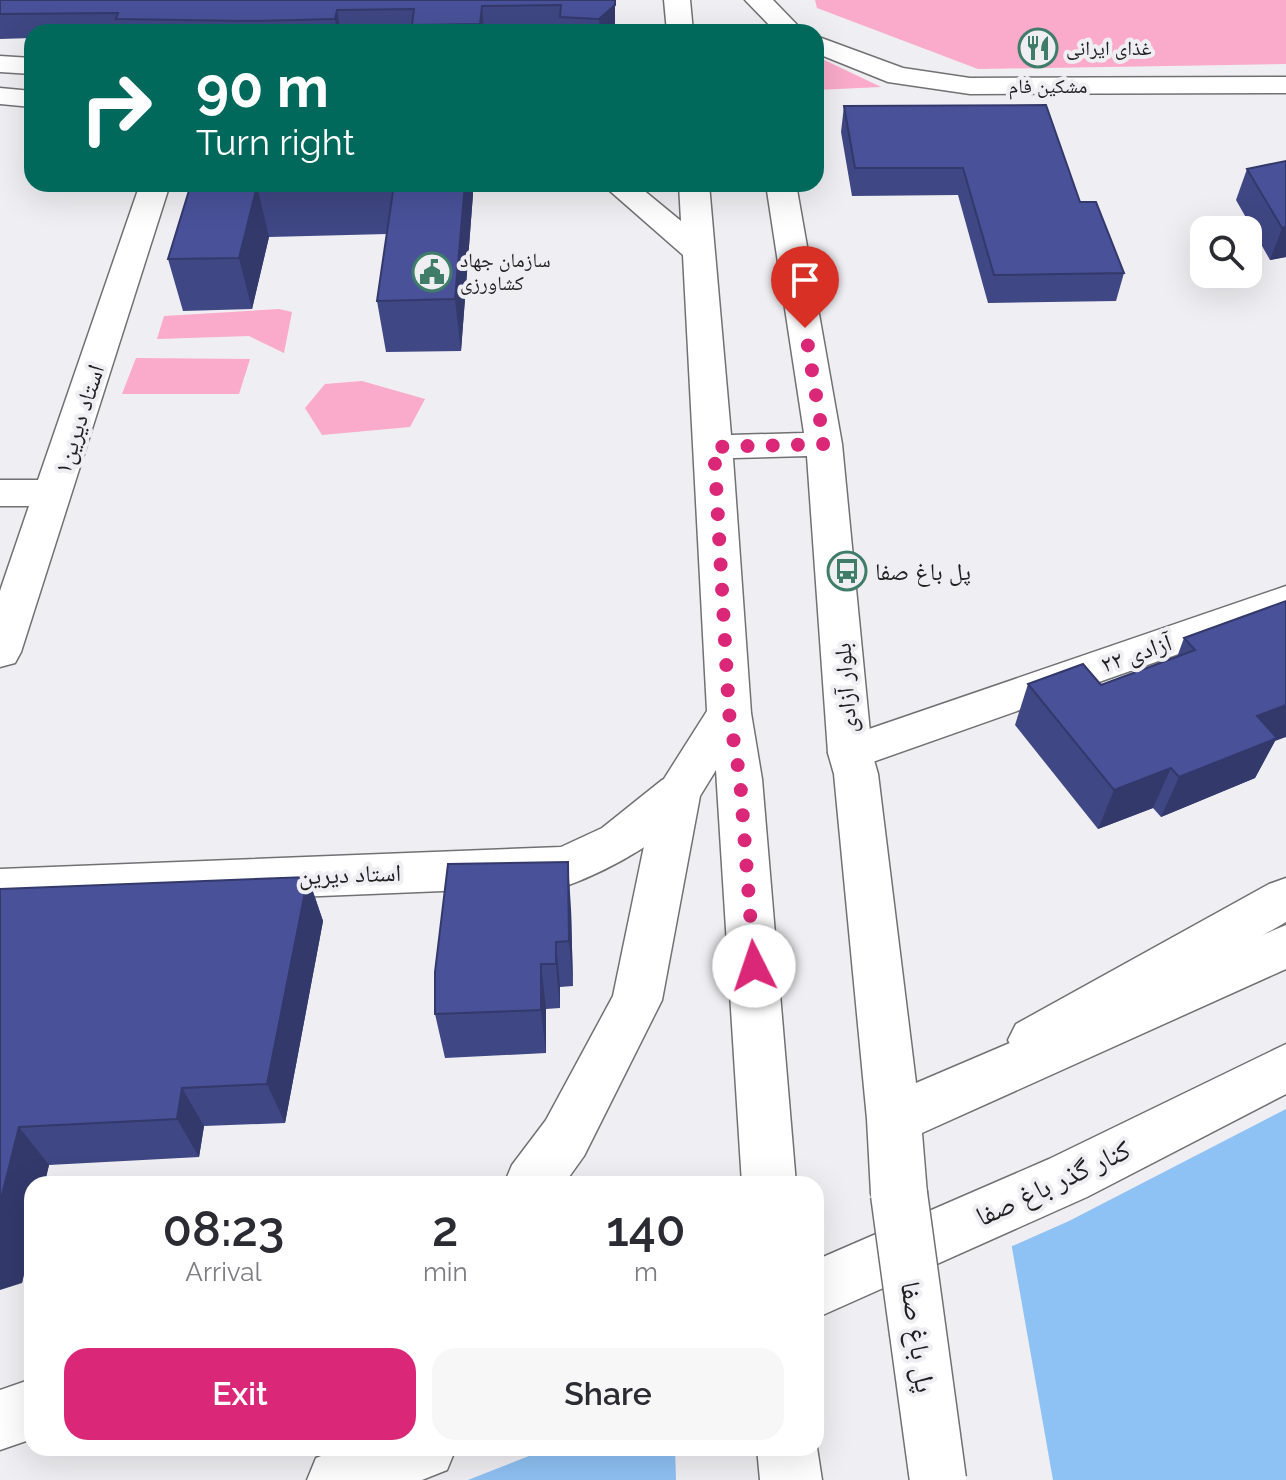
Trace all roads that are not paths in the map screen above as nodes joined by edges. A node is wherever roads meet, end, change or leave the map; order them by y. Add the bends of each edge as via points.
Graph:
1 (751, 0) edge
2 (758, 0) edge
3 (755, 24) edge
4 (783, 24) edge
5 (824, 47) edge
6 (0, 64) edge
7 (24, 66) edge
8 (1286, 85) edge
9 (0, 96) edge
10 (24, 98) edge
11 (152, 192) edge
12 (627, 192) edge
13 (695, 192) edge
14 (782, 192) edge
15 (700, 253) junction
16 (824, 444) junction
17 (714, 447) junction
18 (0, 493) edge
19 (55, 493) junction
20 (1286, 601) edge
21 (0, 652) edge
22 (729, 713) junction
23 (850, 753) junction
24 (678, 793) junction
25 (0, 889) edge
26 (1286, 898) edge
27 (1286, 946) edge
28 (1286, 1068) edge
29 (894, 1119) junction
30 (537, 1176) edge
31 (768, 1176) edge
32 (899, 1194) joint
33 (824, 1285) edge
34 (24, 1412) edge
35 (0, 1420) edge
36 (403, 1456) edge
37 (789, 1456) edge
38 (338, 1480) edge
39 (791, 1480) edge
40 (938, 1480) edge

1 - 3 main road
2 - 4 main road
5 - 8 main road, مشکین فام via 898,76 970,86
6 - 7 main road
9 - 10 main road
11 - 19 main road, استاد دیرین۱
12 - 15 main road
13 - 15 main road
14 - 16 main road, بلوار آزادی
15 - 17 main road
16 - 17 main road
16 - 23 main road, بلوار آزادی
17 - 22 main road
18 - 19 main road
19 - 21 main road, استاد دیرین۱
20 - 23 main road, آزادی ۲۲
22 - 24 main road
22 - 31 main road via 740,779
23 - 29 main road, بلوار آزادی
24 - 25 main road, استاد دیرین via 618,841 566,866
24 - 30 main road via 637,1000 565,1138
26 - 29 main road
27 - 29 main road
28 - 33 main road, کنار گذر باغ صفا via 1068,1178
29 - 32 main road, بلوار آزادی
32 - 40 main road, پل باغ صفا, bridge
34 - 35 main road
36 - 38 main road
37 - 39 main road

